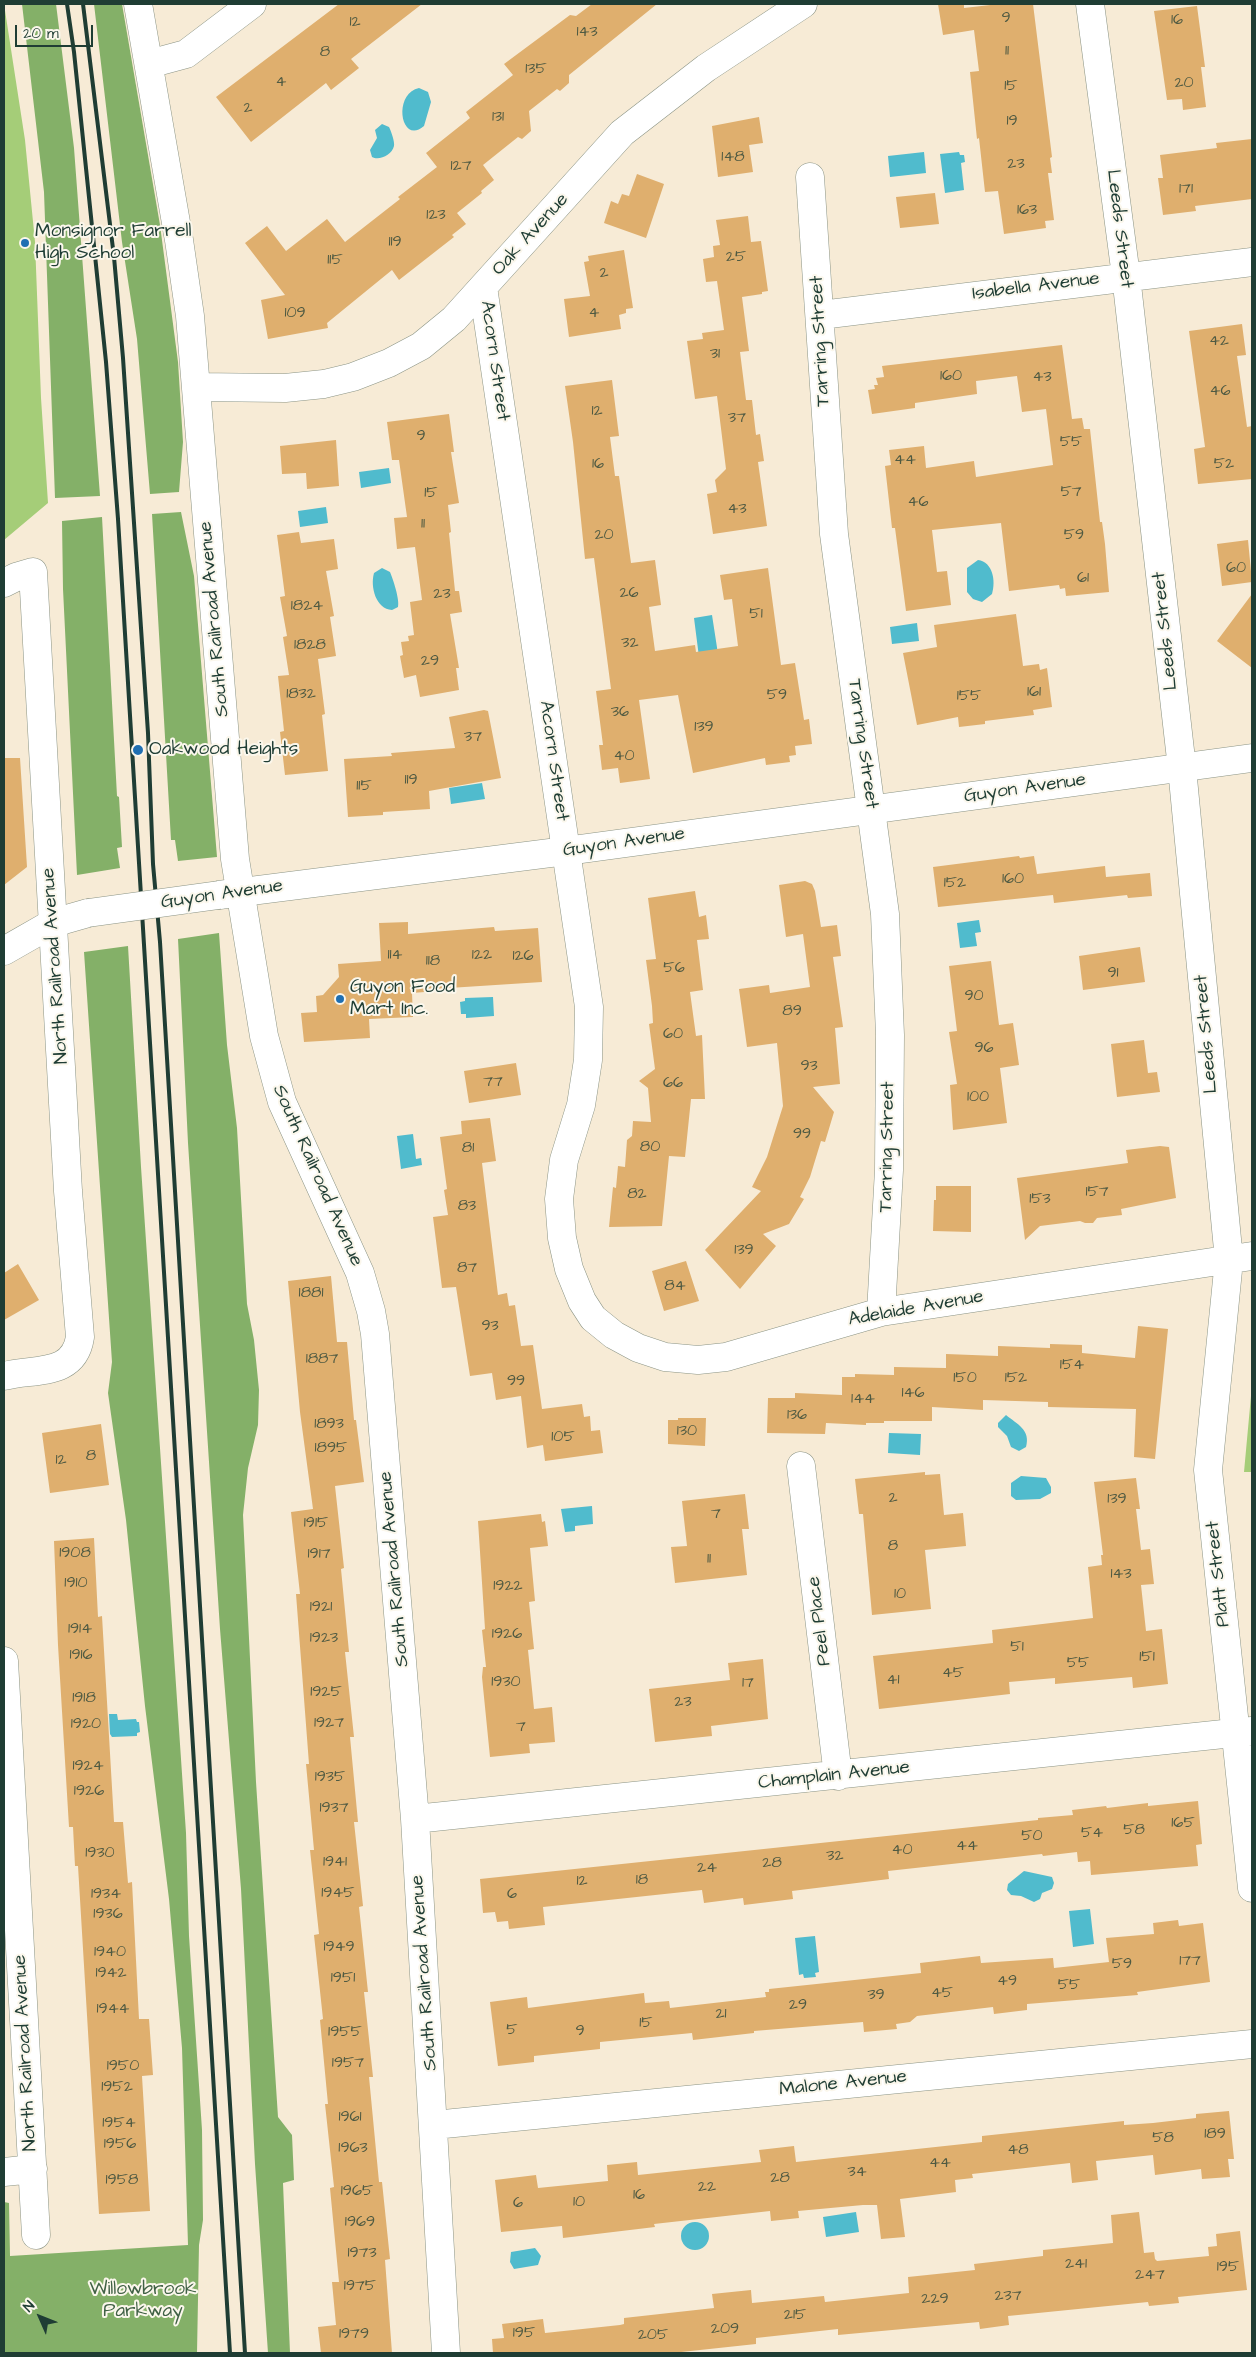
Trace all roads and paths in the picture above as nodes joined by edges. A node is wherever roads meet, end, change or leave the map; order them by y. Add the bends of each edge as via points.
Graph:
1 (138, 4) edge
2 (252, 4) edge
3 (803, 4) edge
4 (1090, 4) edge
5 (149, 64) junction
6 (810, 177) dead end
7 (1252, 262) edge
8 (1126, 276) junction
9 (483, 287) junction
10 (821, 315) junction
11 (196, 387) junction
12 (4, 583) edge
13 (1252, 758) edge
14 (1182, 768) junction
15 (871, 809) junction
16 (566, 851) junction
17 (230, 893) junction
18 (53, 923) junction
19 (4, 951) edge
20 (1240, 1258) edge
21 (881, 1312) junction
22 (593, 1318) joint
23 (4, 1376) edge
24 (801, 1466) dead end
25 (4, 1661) edge
26 (1244, 1732) edge
27 (838, 1776) junction
28 (415, 1819) junction
29 (1252, 1888) edge
30 (1252, 2044) edge
31 (434, 2125) junction
32 (32, 2170) junction
33 (4, 2172) edge
34 (36, 2235) dead end
35 (446, 2353) edge

1 - 5 street, South Railroad Avenue
2 - 5 street via 186,54
3 - 9 street, Oak Avenue via 706,68 622,133
4 - 8 street, Leeds Street
5 - 11 street, South Railroad Avenue via 184,268
6 - 10 street, Tarring Street
7 - 8 street, Isabella Avenue
8 - 10 street, Isabella Avenue
8 - 14 street, Leeds Street
9 - 11 street, Oak Avenue via 454,320 421,346 353,378 285,388
9 - 16 street, Acorn Street
10 - 15 street, Tarring Street via 834,534
11 - 17 street, South Railroad Avenue via 234,849
12 - 18 street, North Railroad Avenue via 32,572
13 - 14 street, Guyon Avenue
14 - 15 street, Guyon Avenue
14 - 20 street, Leeds Street
15 - 16 street, Guyon Avenue
15 - 21 street, Tarring Street via 885,914 890,1035 889,1170
16 - 17 street, Guyon Avenue
16 - 22 street, Acorn Street via 589,1007 588,1051 580,1105 564,1160 559,1199 562,1238 569,1269
17 - 18 street, Guyon Avenue, bridge via 88,913
17 - 28 street, South Railroad Avenue via 275,1084 352,1253 371,1311
18 - 19 street, Guyon Avenue
18 - 23 street, North Railroad Avenue via 68,1192 80,1337 78,1348 64,1365
20 - 21 street, Adelaide Avenue
20 - 26 street, Platt Street via 1208,1470
21 - 22 street, Adelaide Avenue via 726,1357 698,1360 666,1357 638,1348
24 - 27 street, Peel Place
25 - 32 street, North Railroad Avenue
26 - 27 street, Champlain Avenue
26 - 29 street, Platt Street
27 - 28 street, Champlain Avenue
28 - 31 street, South Railroad Avenue
30 - 31 street, Malone Avenue
31 - 35 street, South Railroad Avenue
32 - 33 street
32 - 34 street, North Railroad Avenue

